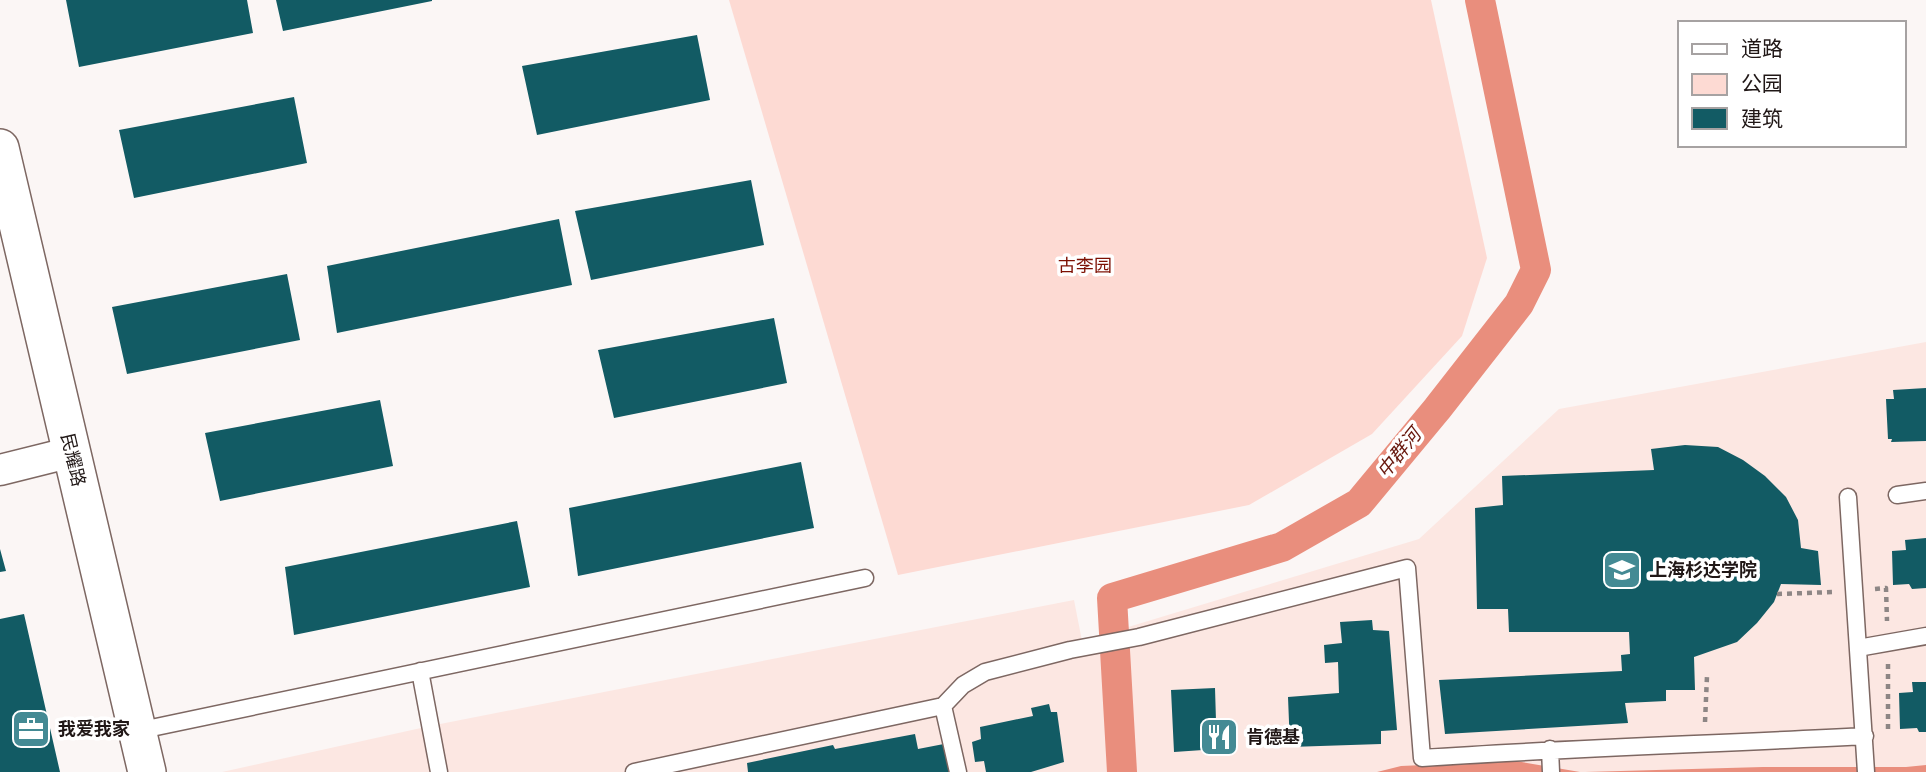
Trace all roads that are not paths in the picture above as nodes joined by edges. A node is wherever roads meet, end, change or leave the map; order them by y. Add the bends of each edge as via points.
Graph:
1 (0, 148) edge
2 (72, 452) junction
3 (0, 470) edge
4 (1926, 491) edge
5 (1897, 495) dead end
6 (1848, 497) dead end
7 (865, 578) dead end
8 (1926, 636) edge
9 (1858, 648) junction
10 (419, 671) junction
11 (943, 706) junction
12 (137, 731) junction
13 (1865, 736) junction
14 (1550, 749) junction
15 (642, 771) edge
16 (147, 772) edge
17 (439, 772) edge
18 (958, 772) edge
19 (1551, 772) edge
20 (1866, 772) edge

1 - 2 street, 民耀路
2 - 3 street
2 - 12 street, 民耀路
4 - 5 lane
6 - 9 lane
7 - 10 lane
8 - 9 lane
9 - 13 lane
10 - 12 lane
10 - 17 lane
11 - 14 lane via 963,685 985,672 1407,568 1422,758
11 - 15 lane
11 - 18 lane
12 - 16 street, 民耀路
13 - 14 lane
13 - 20 lane
14 - 19 lane

